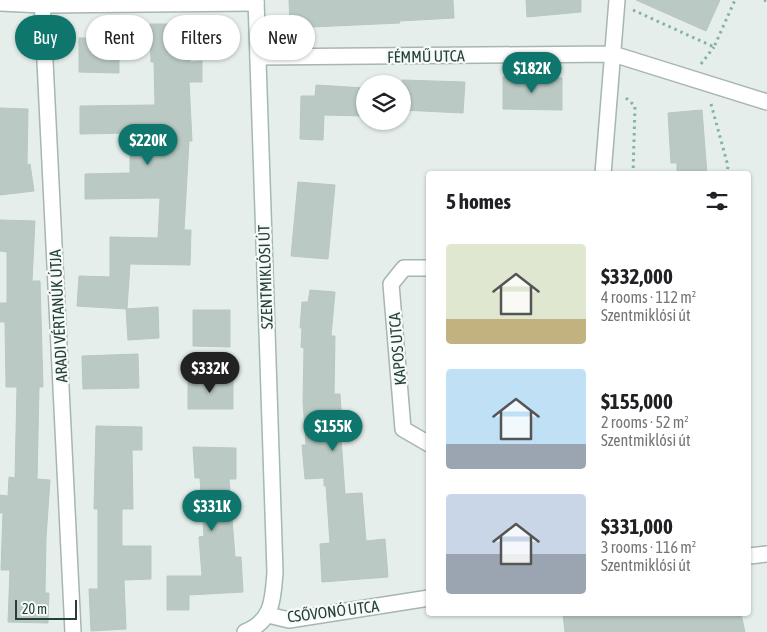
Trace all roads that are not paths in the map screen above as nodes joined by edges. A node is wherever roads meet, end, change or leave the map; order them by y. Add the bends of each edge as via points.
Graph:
1 (617, 0) edge
2 (256, 1) edge
3 (42, 2) edge
4 (0, 3) edge
5 (256, 15) edge
6 (613, 54) junction
7 (315, 57) edge
8 (258, 60) edge
9 (767, 102) edge
10 (604, 171) edge
11 (426, 268) edge
12 (426, 442) edge
13 (767, 554) edge
14 (751, 556) edge
15 (426, 598) edge
16 (268, 615) junction
17 (73, 632) edge
18 (245, 632) edge

1 - 6 street
2 - 3 street
2 - 5 street, SZENTMIKLÓSI ÚT
3 - 4 street
3 - 17 street, ARADI VÉRTANÚK ÚTJA
6 - 7 street, FÉMMŰ UTCA
6 - 9 street, FÉMMŰ UTCA
6 - 10 street
8 - 16 street, SZENTMIKLÓSI ÚT via 274,572
11 - 12 street, KAPOS UTCA via 404,268 391,284 403,429
13 - 14 street
15 - 16 street, CSŐVONÓ UTCA via 289,620
16 - 18 street via 259,625

